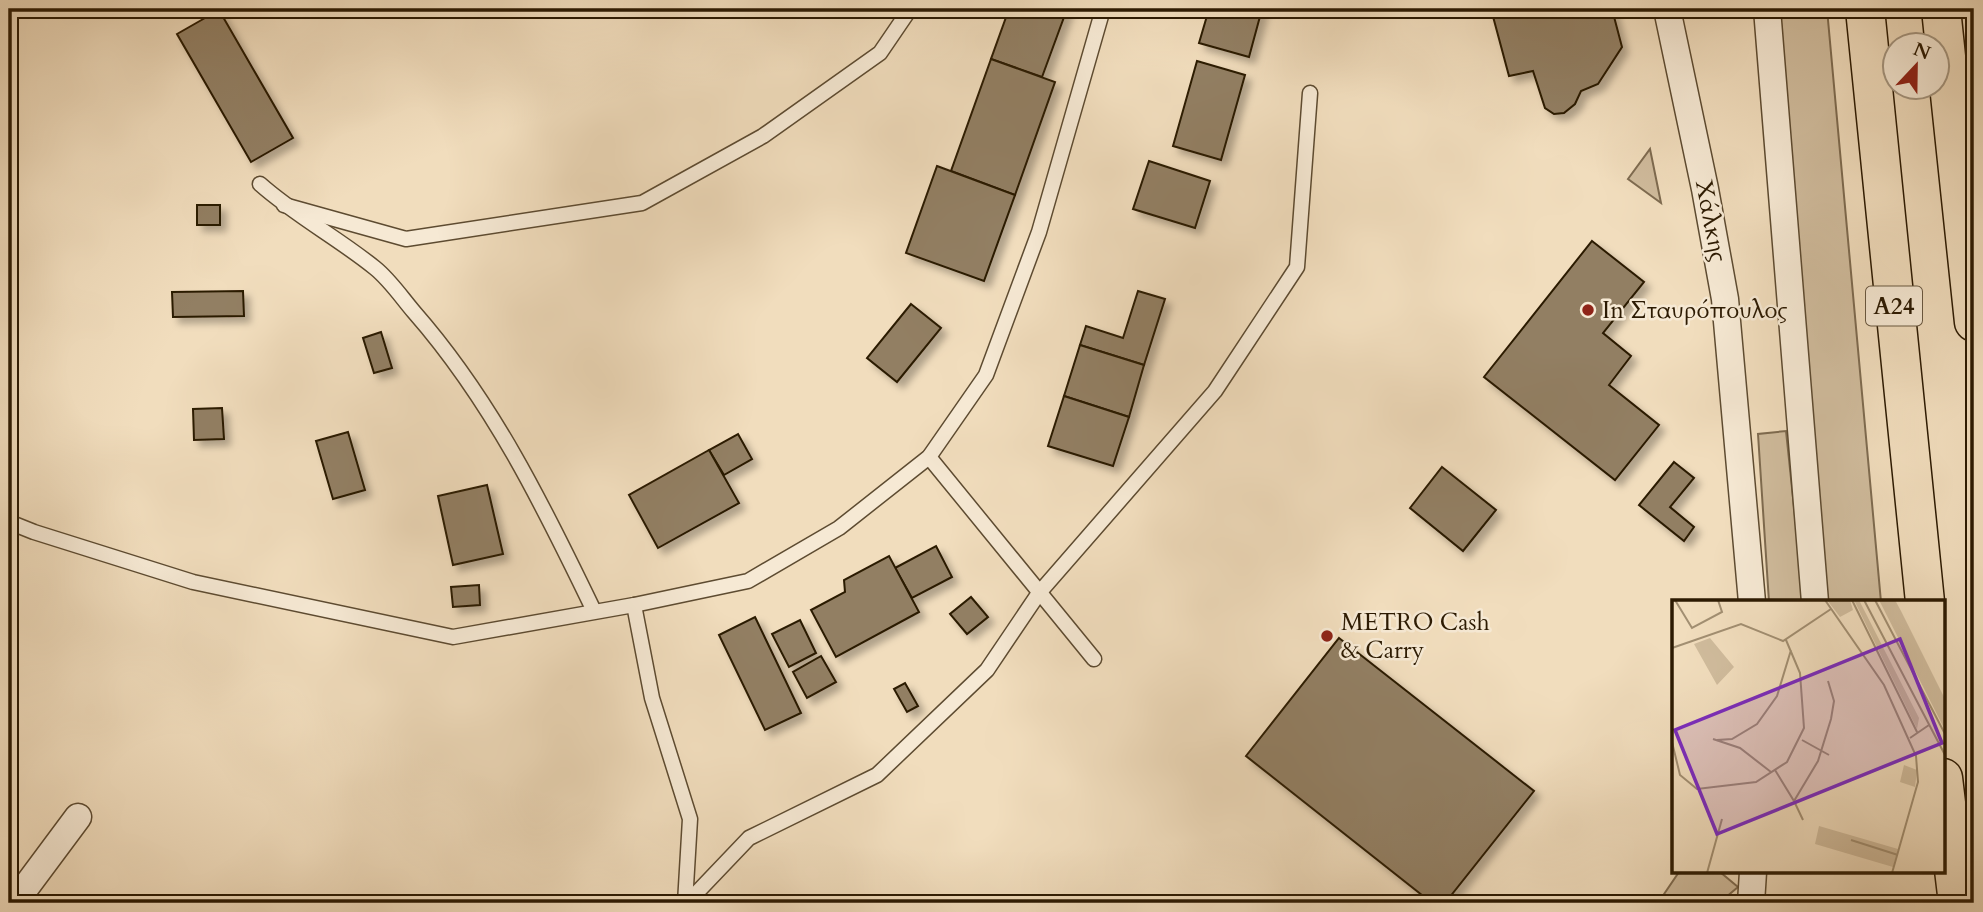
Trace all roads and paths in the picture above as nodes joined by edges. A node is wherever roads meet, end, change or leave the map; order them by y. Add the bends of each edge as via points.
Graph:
1 (910, 9) edge
2 (1103, 9) edge
3 (1667, 9) edge
4 (1767, 9) edge
5 (1865, 9) edge
6 (1941, 9) edge
7 (1310, 93) dead end
8 (260, 184) dead end
9 (284, 205) junction
10 (1974, 322) edge
11 (929, 457) junction
12 (9, 522) edge
13 (1039, 593) junction
14 (1752, 600) edge
15 (1815, 600) edge
16 (1925, 600) edge
17 (634, 605) junction
18 (594, 611) junction
19 (1094, 659) dead end
20 (1944, 786) edge
21 (78, 817) dead end
22 (1753, 874) edge
23 (13, 903) edge
24 (686, 903) edge
25 (1751, 903) edge
26 (1958, 903) edge

1 - 9 lane via 880,53 763,136 642,203 406,239
2 - 11 lane via 1039,232 986,374
3 - 14 street, Χάλκης via 1726,299
4 - 15 street
5 - 16 highway, Α24
6 - 10 highway
7 - 13 lane via 1297,267 1216,391
8 - 9 lane
9 - 18 lane via 377,269 436,337 496,422
11 - 13 lane
11 - 17 lane via 839,528 748,581
12 - 18 lane via 193,582 453,637
13 - 19 lane
13 - 24 lane via 987,670 877,775 749,838
17 - 18 lane
17 - 24 lane via 652,698 690,819
20 - 26 highway
21 - 23 street
22 - 25 street

